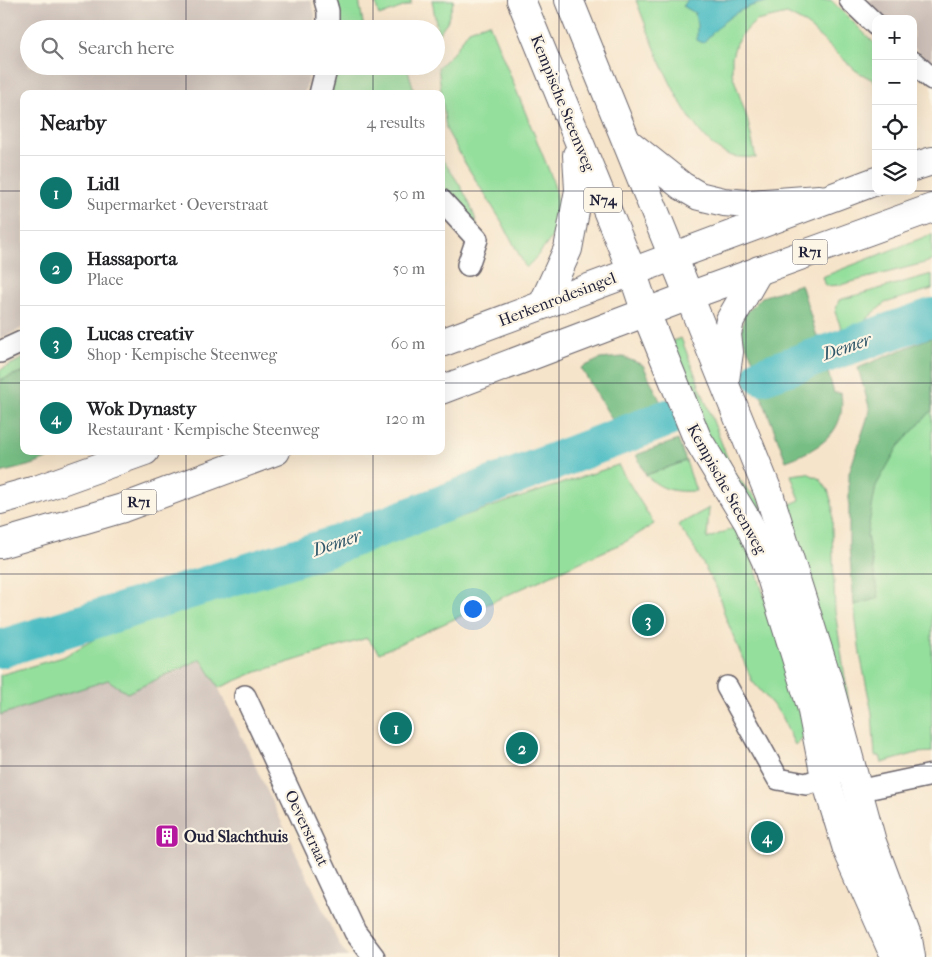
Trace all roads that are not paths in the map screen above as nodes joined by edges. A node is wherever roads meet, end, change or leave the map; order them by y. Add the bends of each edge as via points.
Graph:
1 (325, 0) edge
2 (521, 0) edge
3 (569, 0) edge
4 (850, 0) edge
5 (328, 20) edge
6 (872, 21) edge
7 (325, 75) edge
8 (321, 90) edge
9 (574, 128) junction
10 (626, 141) junction
11 (932, 161) edge
12 (917, 166) edge
13 (872, 182) edge
14 (826, 199) junction
15 (445, 204) edge
16 (932, 208) edge
17 (673, 256) junction
18 (468, 265) dead end
19 (758, 270) junction
20 (632, 271) junction
21 (689, 296) junction
22 (543, 304) junction
23 (646, 313) junction
24 (445, 341) edge
25 (20, 343) edge
26 (0, 352) edge
27 (722, 355) junction
28 (445, 388) edge
29 (84, 455) edge
30 (133, 455) edge
31 (265, 455) edge
32 (36, 490) junction
33 (0, 500) edge
34 (0, 544) edge
35 (727, 687) dead end
36 (245, 696) dead end
37 (932, 775) edge
38 (825, 777) junction
39 (854, 780) junction
40 (374, 957) edge
41 (898, 957) edge
42 (911, 957) edge

1 - 5 street
2 - 9 main road, Kempische Steenweg / N74
3 - 10 main road, Kempische Steenweg / N74
4 - 6 street
7 - 8 street
9 - 20 main road, Kempische Steenweg / N74
9 - 22 main road via 580,190 568,248
10 - 14 main road via 699,196 748,204
10 - 17 main road, Kempische Steenweg / N74
11 - 12 main road
13 - 14 main road, Herkenrodesingel
14 - 17 main road, Herkenrodesingel
15 - 18 street via 477,239
16 - 19 main road, R71
17 - 20 main road, Herkenrodesingel
17 - 21 main road, Kempische Steenweg / N74
19 - 21 main road, R71
19 - 27 main road via 730,320
20 - 22 main road, Herkenrodesingel
20 - 23 main road, Kempische Steenweg / N74
21 - 23 main road, R71
21 - 27 main road, Kempische Steenweg / N74
22 - 24 main road, Herkenrodesingel
23 - 28 main road, R71
23 - 38 main road, Kempische Steenweg / N74 via 697,438 748,522 766,561 811,706
25 - 26 street
27 - 39 main road, Kempische Steenweg / N74 via 725,384 769,494 828,682
29 - 32 main road
30 - 32 main road
31 - 34 main road, R71 via 123,508
32 - 33 main road
35 - 38 street via 778,779 806,784
36 - 40 street, Oeverstraat via 356,932
37 - 39 street
38 - 39 street
38 - 41 main road, Kempische Steenweg / N74 via 848,849 890,946
39 - 42 main road, Kempische Steenweg / N74 via 872,842 908,939

